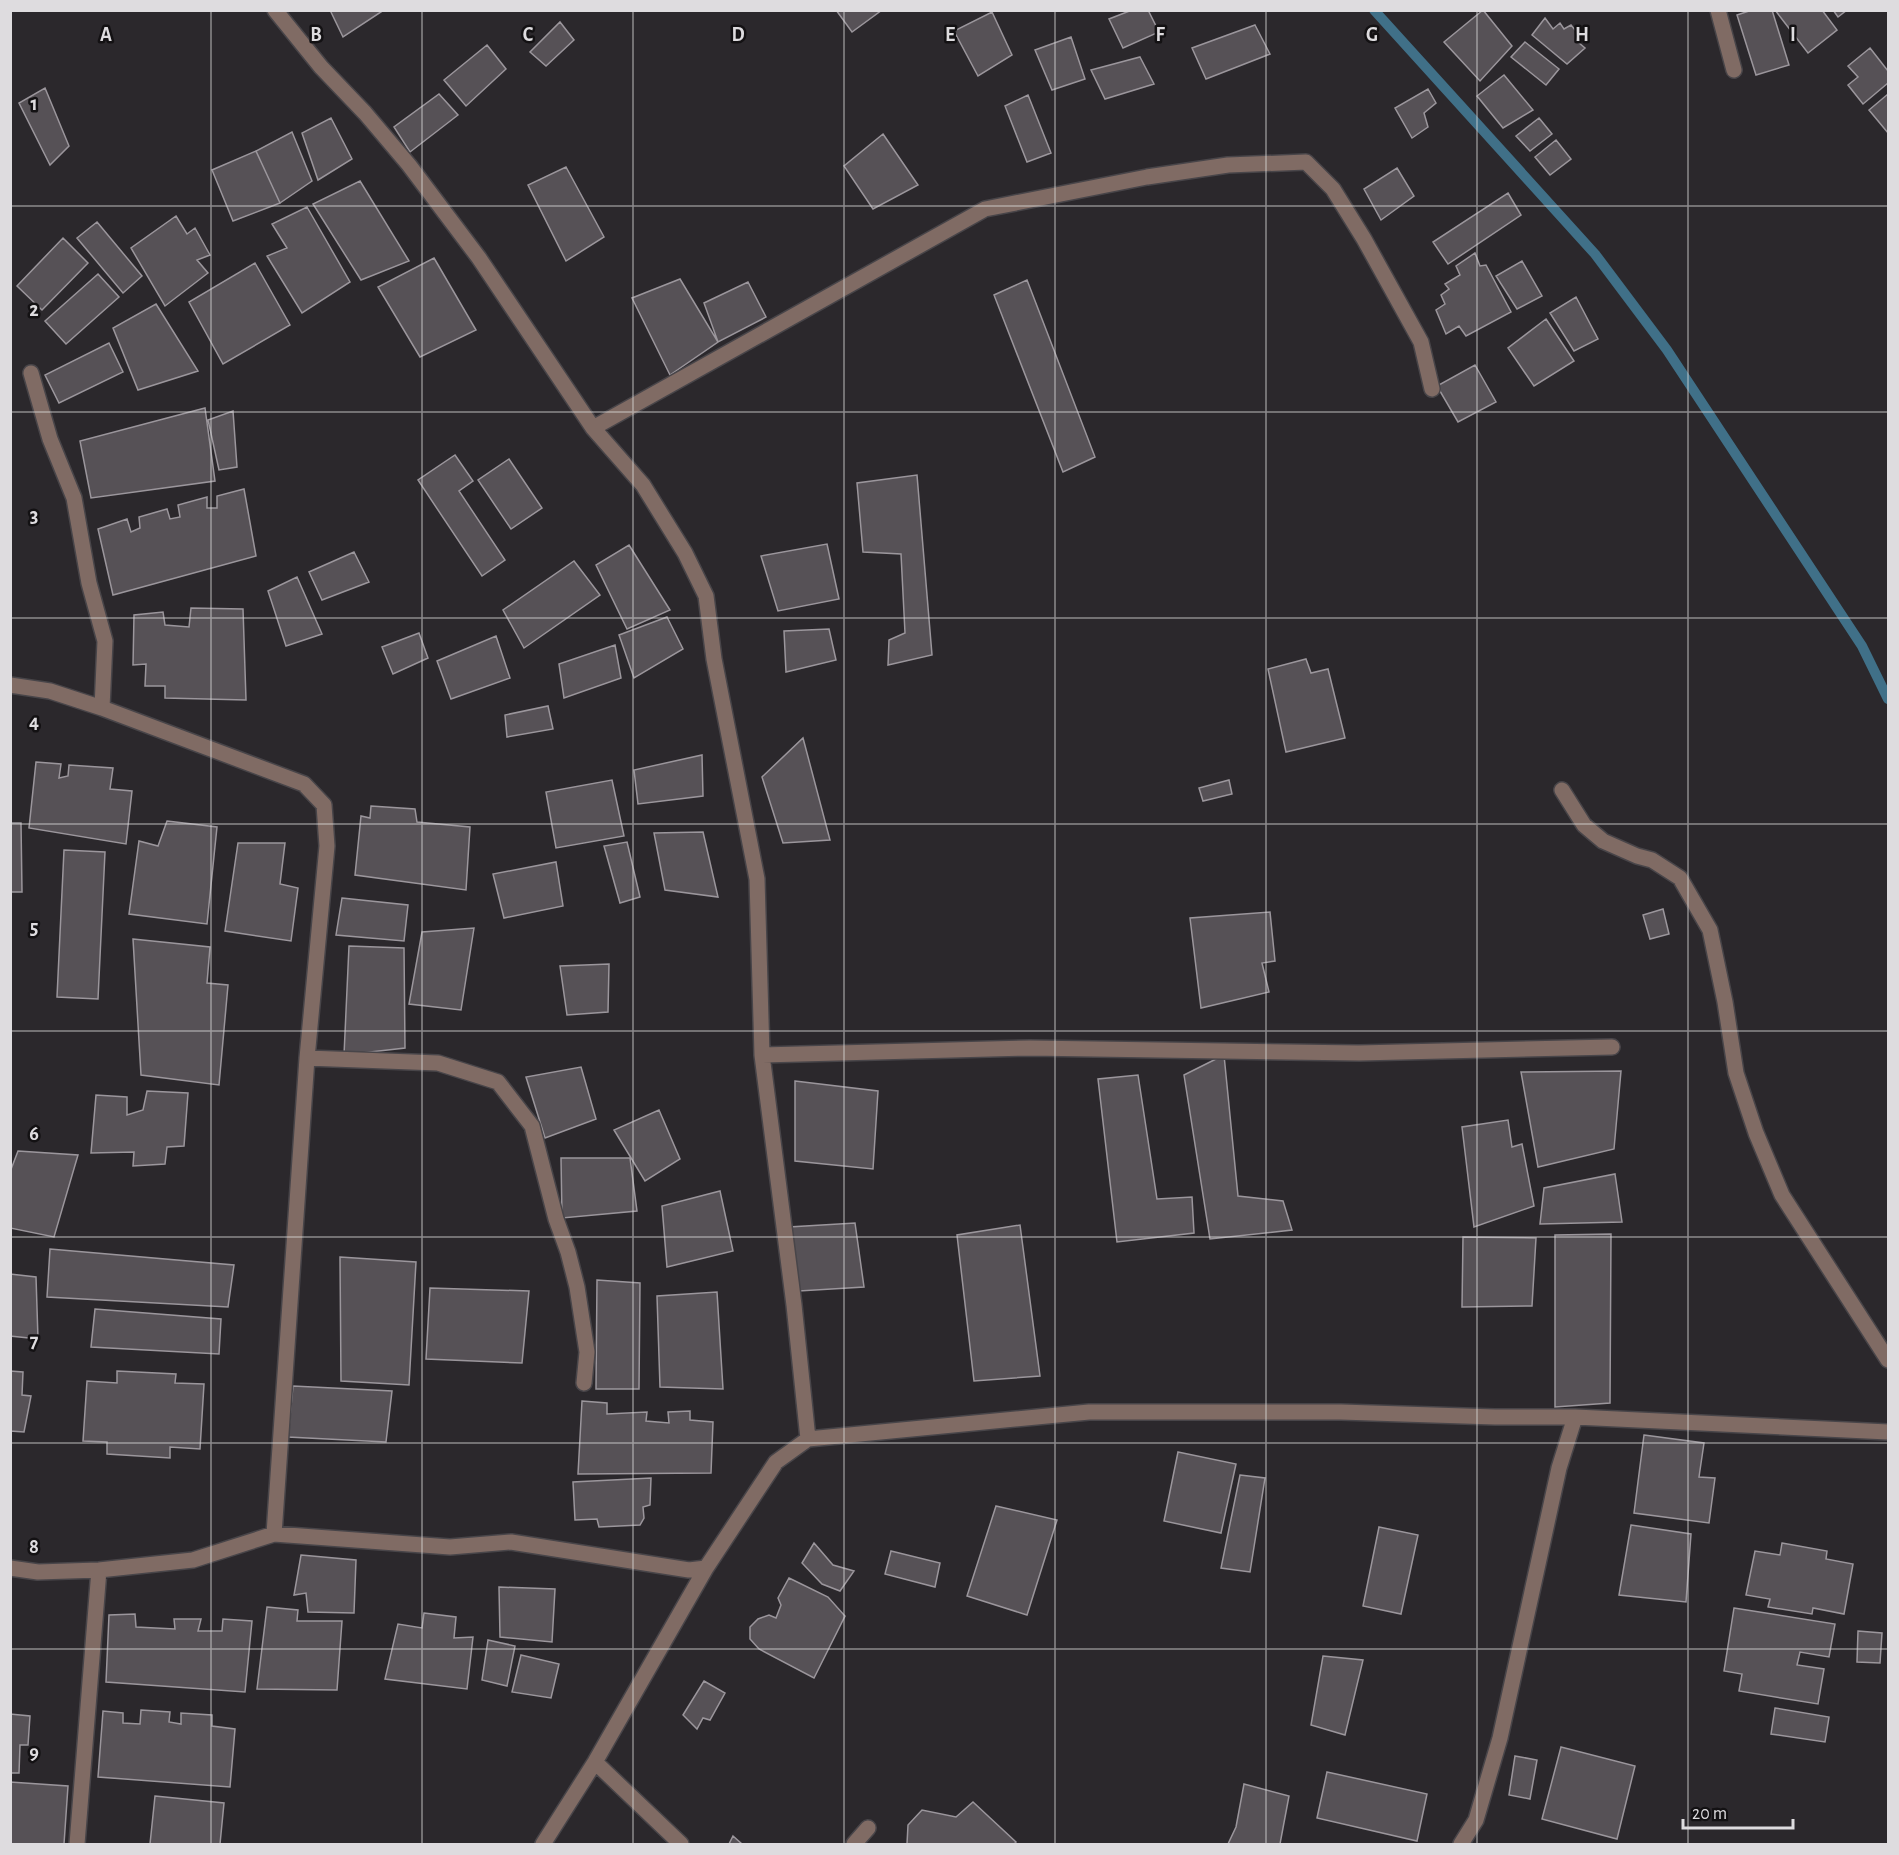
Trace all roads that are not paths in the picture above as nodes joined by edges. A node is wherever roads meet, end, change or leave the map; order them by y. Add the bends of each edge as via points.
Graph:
1 (275, 10) edge
2 (1718, 10) edge
3 (1734, 70) dead end
4 (31, 373) dead end
5 (1432, 389) dead end
6 (593, 428) junction
7 (10, 685) edge
8 (102, 708) junction
9 (1563, 790) dead end
10 (1612, 1047) dead end
11 (762, 1055) junction
12 (307, 1058) junction
13 (1888, 1360) edge
14 (584, 1383) dead end
15 (1575, 1417) junction
16 (1888, 1432) edge
17 (808, 1439) junction
18 (274, 1534) junction
19 (706, 1568) junction
20 (10, 1569) edge
21 (99, 1570) junction
22 (595, 1762) junction
23 (868, 1828) dead end
24 (76, 1845) edge
25 (543, 1845) edge
26 (681, 1845) edge
27 (854, 1845) edge
28 (1461, 1845) edge

1 - 6 street via 409,165 479,258
2 - 3 street
4 - 8 street via 50,439 74,498 89,583 105,641
5 - 6 street via 1421,342 1333,189 1306,162 1228,165 985,209
6 - 11 street via 643,485 686,553 706,596 716,669 757,879
7 - 8 street via 50,691
8 - 12 street via 304,784 324,805 327,846
9 - 13 street via 1584,825 1603,841 1652,860 1680,878 1710,930 1736,1073 1756,1133 1782,1195
10 - 11 street via 1359,1053 1030,1048
11 - 17 street
12 - 14 street via 438,1063 498,1082 532,1126 577,1287 587,1352
12 - 18 street
15 - 16 street
15 - 17 street via 1089,1412
15 - 28 street via 1559,1468 1500,1738 1476,1820
17 - 19 street via 776,1462
18 - 19 street via 450,1547 511,1542 689,1569
18 - 21 street via 193,1560
19 - 22 street
20 - 21 street
21 - 24 street
22 - 25 street
22 - 26 street
23 - 27 street

